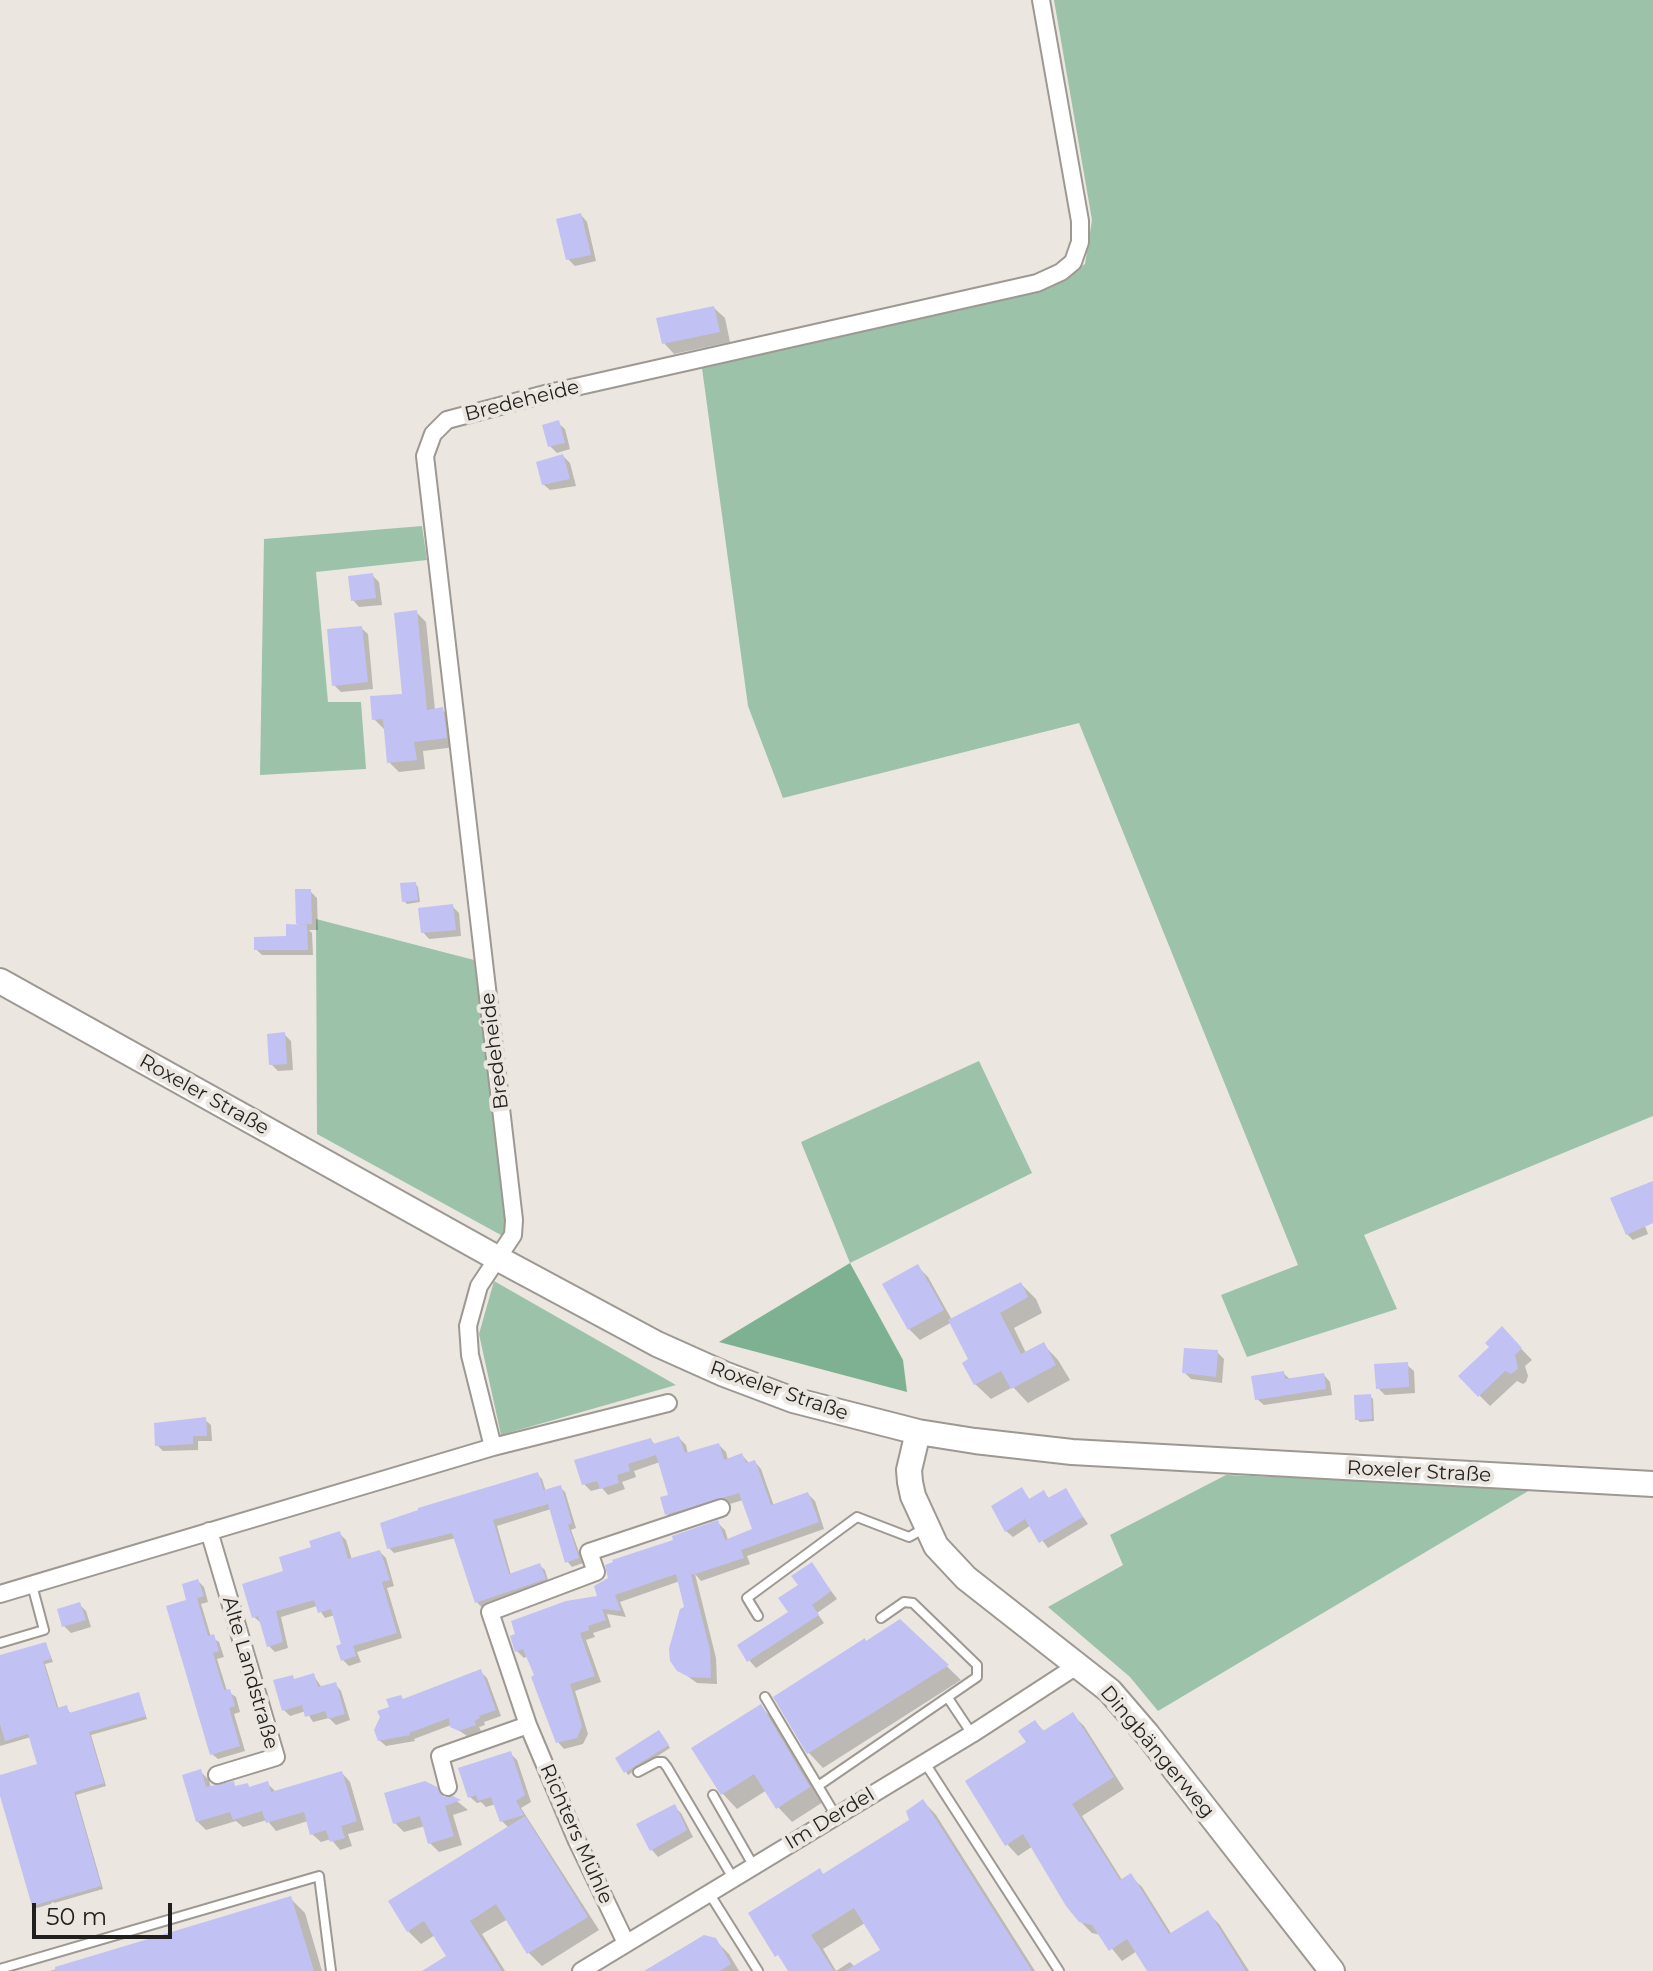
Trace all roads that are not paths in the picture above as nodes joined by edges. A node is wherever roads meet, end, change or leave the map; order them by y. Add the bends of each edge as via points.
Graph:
1 (1041, 0) edge
2 (0, 981) edge
3 (497, 1258) junction
4 (668, 1403) dead end
5 (918, 1432) junction
6 (493, 1447) junction
7 (1653, 1484) edge
8 (721, 1508) dead end
9 (926, 1527) junction
10 (209, 1531) junction
11 (32, 1584) junction
12 (0, 1594) edge
13 (758, 1616) dead end
14 (881, 1618) dead end
15 (0, 1643) edge
16 (1078, 1665) junction
17 (765, 1697) dead end
18 (948, 1698) junction
19 (528, 1725) junction
20 (972, 1734) junction
21 (924, 1762) junction
22 (638, 1772) dead end
23 (217, 1775) dead end
24 (818, 1786) junction
25 (448, 1787) dead end
26 (713, 1795) dead end
27 (836, 1816) junction
28 (753, 1865) junction
29 (733, 1878) junction
30 (709, 1892) junction
31 (626, 1943) junction
32 (0, 1969) edge
33 (331, 1971) edge
34 (581, 1971) edge
35 (758, 1971) edge
36 (1059, 1971) edge
37 (1332, 1971) edge

1 - 3 street, Bredeheide via 1080,221 1073,262 1061,272 1037,283 549,393 447,420 433,434 425,456 514,1220 513,1235
2 - 3 main road, Roxeler Straße
3 - 5 main road, Roxeler Straße via 724,1374 793,1400
3 - 6 street via 479,1286 468,1326
4 - 6 street
5 - 7 main road, Roxeler Straße via 1104,1455
5 - 9 main road, Dingbängerweg via 910,1482
6 - 10 street
8 - 19 street, Richters Mühle via 589,1552 596,1572 490,1612
9 - 13 lane via 909,1537 857,1517 747,1598
9 - 16 main road, Dingbängerweg via 966,1578
10 - 11 street
10 - 23 street, Alte Landstraße via 276,1757
11 - 12 street
11 - 15 lane via 44,1630
14 - 18 lane via 904,1602 913,1603 977,1665 977,1677
16 - 20 street, Im Derdel
16 - 37 main road, Dingbängerweg via 1110,1691 1147,1734
17 - 24 lane
18 - 20 lane
18 - 24 lane
19 - 25 street via 440,1756
19 - 31 street, Richters Mühle
20 - 21 street, Im Derdel
21 - 27 street, Im Derdel
21 - 36 lane
22 - 29 lane via 663,1762
24 - 27 lane
26 - 28 lane
27 - 28 street, Im Derdel
28 - 29 street, Im Derdel
29 - 30 street, Im Derdel
30 - 31 street, Im Derdel
30 - 35 lane
31 - 34 street, Im Derdel
32 - 33 lane via 319,1876

